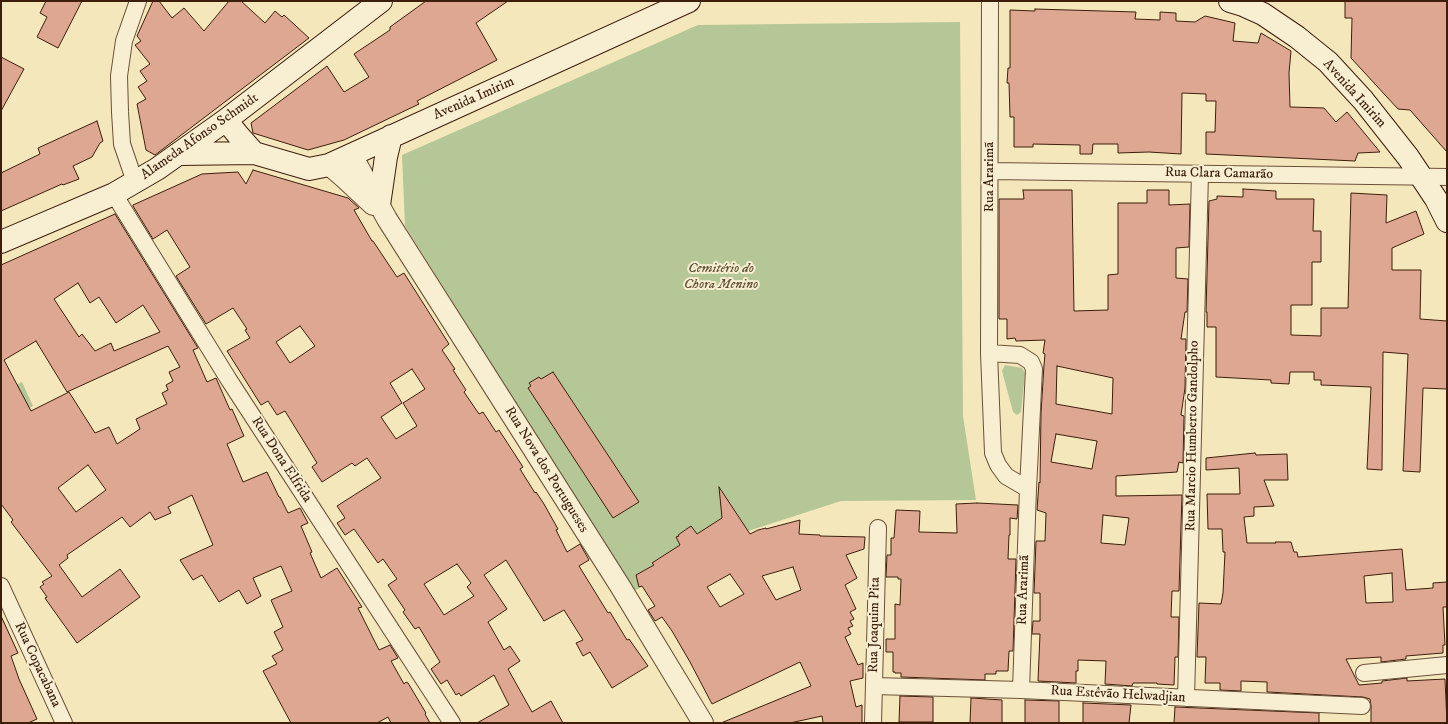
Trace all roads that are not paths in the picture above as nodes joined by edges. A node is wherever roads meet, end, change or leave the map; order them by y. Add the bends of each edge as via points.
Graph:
1 (138, 1) edge
2 (380, 1) edge
3 (689, 1) edge
4 (990, 1) edge
5 (1230, 1) edge
6 (671, 6) edge
7 (226, 120) junction
8 (391, 136) junction
9 (254, 153) junction
10 (179, 154) junction
11 (352, 154) junction
12 (329, 165) junction
13 (990, 171) junction
14 (1200, 174) junction
15 (1421, 177) junction
16 (1447, 177) edge
17 (135, 182) junction
18 (114, 194) junction
19 (383, 212) junction
20 (1447, 221) edge
21 (1, 242) edge
22 (989, 353) junction
23 (1028, 490) junction
24 (878, 528) dead end
25 (1, 586) edge
26 (1447, 665) edge
27 (1364, 673) dead end
28 (874, 686) junction
29 (1021, 690) junction
30 (1186, 698) junction
31 (1362, 706) dead end
32 (64, 723) edge
33 (452, 723) edge
34 (703, 723) edge
35 (874, 723) edge

1 - 17 street via 124,41 119,76 122,144
2 - 7 main road, Alameda Afonso Schmidt
3 - 6 main road, Avenida Imirim
4 - 13 street, Rua Ararimã
5 - 15 main road, Avenida Imirim via 1263,14 1328,62 1363,100
6 - 8 main road, Avenida Imirim
7 - 9 main road
7 - 10 main road, Alameda Afonso Schmidt
8 - 11 main road, Avenida Imirim
8 - 19 main road via 386,157
9 - 10 main road, Avenida Imirim
9 - 12 main road, Avenida Imirim via 309,169
10 - 17 main road, Alameda Afonso Schmidt
11 - 12 main road, Avenida Imirim
11 - 19 street, Rua Nova dos Portugueses
12 - 19 street, Rua Nova dos Portugueses
13 - 14 street, Rua Clara Camarão
13 - 22 street, Rua Ararimã
14 - 15 street, Rua Clara Camarão
14 - 30 street, Rua Marcio Humberto Gandolpho
15 - 16 street, Rua Clara Camarão
15 - 20 main road, Avenida Imirim
17 - 18 main road, Alameda Afonso Schmidt
18 - 21 main road, Alameda Afonso Schmidt
18 - 33 street, Rua Dona Elfrida via 229,380
19 - 34 street, Rua Nova dos Portugueses via 620,586
22 - 23 street, Rua Ararimã via 993,453 1006,476
22 - 23 street, Rua Ararimã via 1020,355 1031,362 1034,369
23 - 29 street, Rua Ararimã
24 - 28 street, Rua Joaquim Pita
25 - 32 street, Rua Copacabana
26 - 27 street
28 - 29 street, Rua Estêvão Helwadjian
28 - 35 street, Rua Joaquim Pita
29 - 30 street, Rua Estêvão Helwadjian
30 - 31 street, Rua Estêvão Helwadjian

